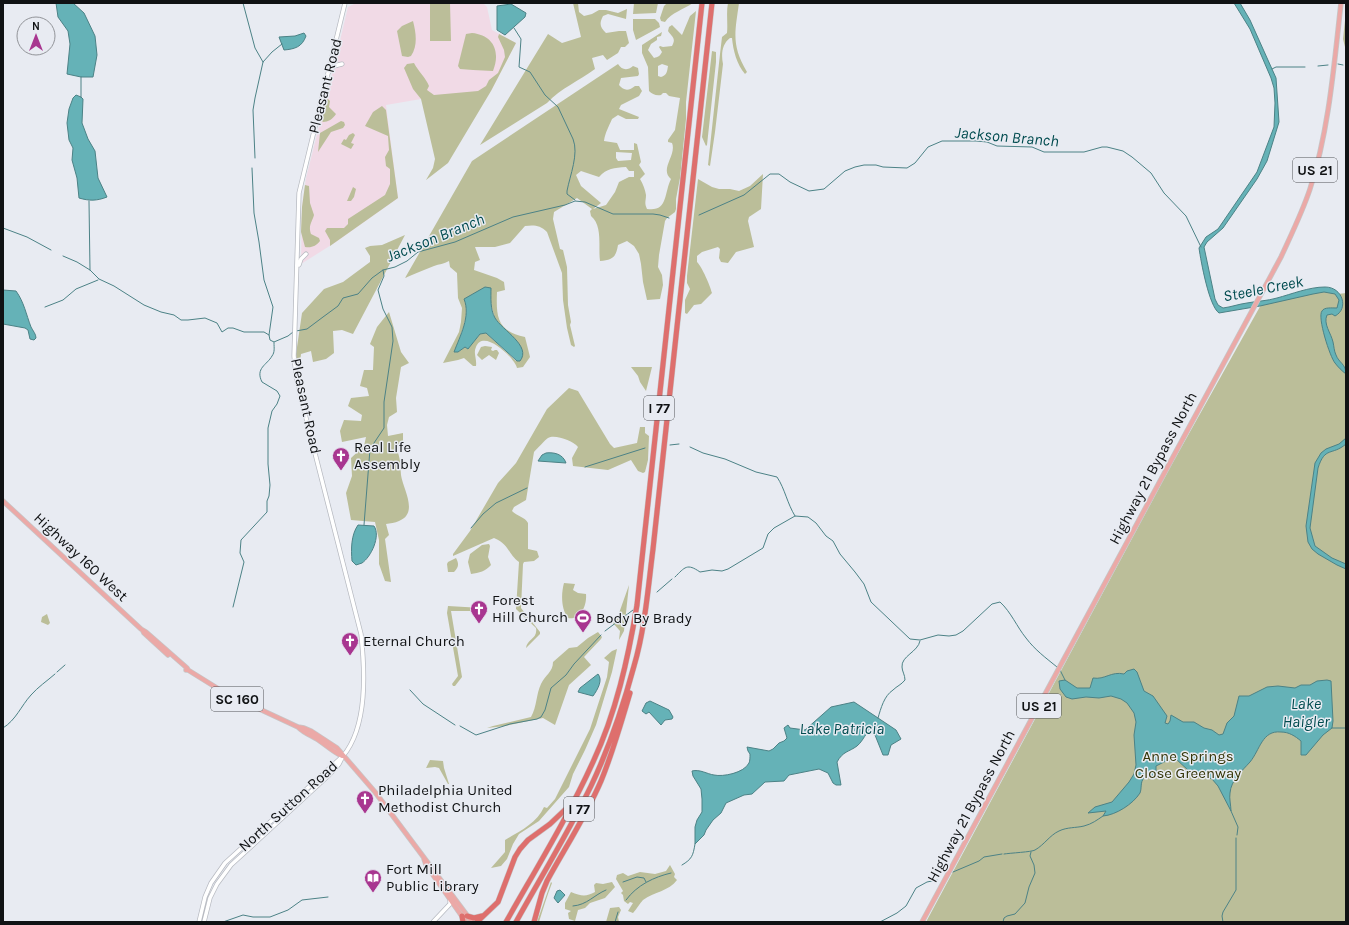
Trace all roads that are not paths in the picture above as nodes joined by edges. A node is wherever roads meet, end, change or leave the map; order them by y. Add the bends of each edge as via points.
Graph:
1 (346, 3) edge
2 (702, 3) edge
3 (712, 3) edge
4 (1341, 3) edge
5 (342, 64) dead end
6 (328, 73) junction
7 (306, 254) dead end
8 (298, 267) junction
9 (3, 502) edge
10 (632, 676) junction
11 (343, 756) junction
12 (572, 803) junction
13 (423, 857) junction
14 (452, 905) junction
15 (483, 916) junction
16 (465, 919) edge
17 (199, 922) edge
18 (204, 922) edge
19 (433, 922) edge
20 (472, 922) edge
21 (477, 922) edge
22 (506, 922) edge
23 (516, 922) edge
24 (534, 922) edge
25 (922, 922) edge

1 - 6 main road, Pleasant Road
2 - 12 highway, I 77 via 638,605 627,662 611,716 594,761
3 - 10 highway, I 77 via 647,600
4 - 25 main road, Highway 21 Bypass North / US 21 via 1327,118 1310,188 1300,216 1281,257
5 - 6 main road via 334,66
6 - 8 main road, Pleasant Road via 300,186
7 - 8 main road
8 - 11 main road, Pleasant Road via 294,356 296,376 361,634 363,654 360,720
9 - 11 main road, Highway 160 West / SC 160 via 186,670 225,694 298,727
10 - 23 highway, I 77 via 591,786
10 - 24 highway via 618,735 607,765 592,800 547,881
11 - 13 main road, Highway 160 West / SC 160 via 375,792
11 - 17 main road, North Sutton Road via 225,863 208,890
11 - 18 main road, North Sutton Road via 332,773 231,865 210,898
12 - 15 highway via 520,849 498,902
12 - 22 highway, I 77
13 - 14 main road, Highway 160 West
13 - 16 main road, Highway 160 West
14 - 16 main road, Highway 160 West
14 - 19 main road
15 - 16 highway
15 - 21 highway
16 - 20 main road, Highway 160 West

